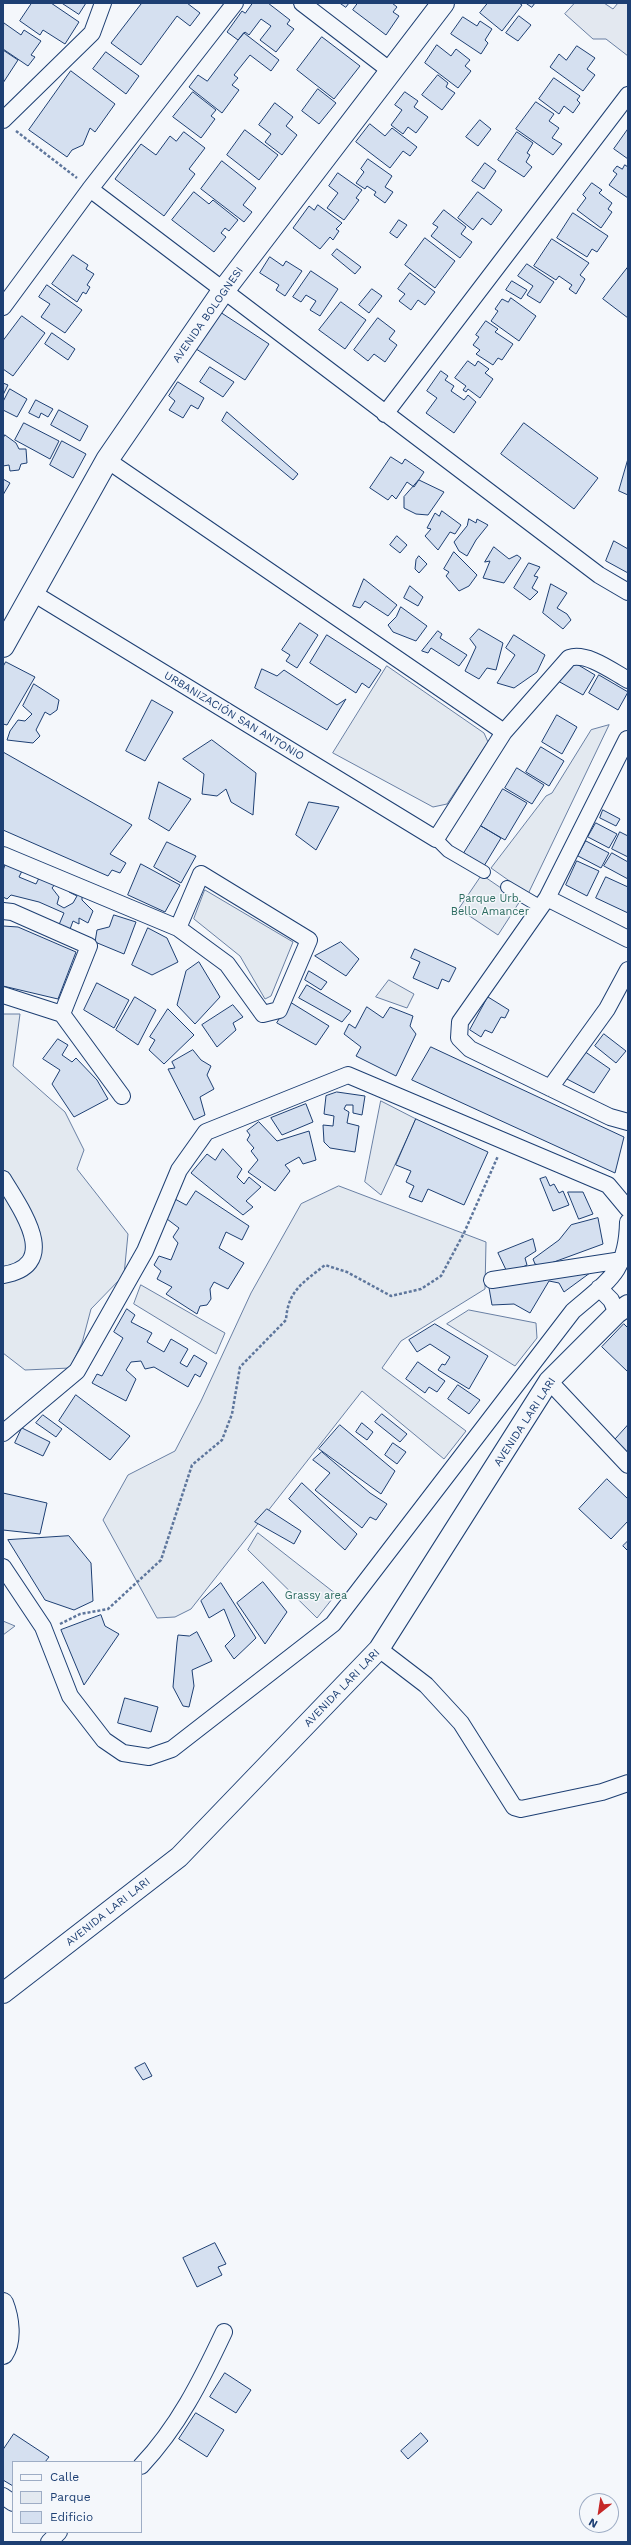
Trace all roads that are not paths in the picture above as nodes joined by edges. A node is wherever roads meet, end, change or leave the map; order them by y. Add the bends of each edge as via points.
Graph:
1 (103, 3) edge
2 (235, 3) edge
3 (302, 3) edge
4 (443, 3) edge
5 (392, 72) junction
6 (628, 95) edge
7 (3, 120) edge
8 (90, 189) junction
9 (223, 291) junction
10 (3, 307) edge
11 (385, 414) junction
12 (107, 460) junction
13 (628, 592) edge
14 (33, 593) junction
15 (3, 646) edge
16 (628, 680) edge
17 (504, 732) junction
18 (628, 738) edge
19 (436, 839) junction
20 (3, 856) edge
21 (484, 872) dead end
22 (507, 887) dead end
23 (544, 902) junction
24 (3, 911) edge
25 (178, 928) junction
26 (628, 939) edge
27 (628, 970) edge
28 (3, 995) edge
29 (62, 1014) junction
30 (550, 1088) junction
31 (122, 1096) dead end
32 (628, 1122) edge
33 (3, 1179) edge
34 (628, 1209) edge
35 (628, 1222) edge
36 (622, 1260) junction
37 (3, 1275) edge
38 (492, 1280) dead end
39 (600, 1288) junction
40 (622, 1309) edge
41 (550, 1381) junction
42 (3, 1433) edge
43 (628, 1465) edge
44 (3, 1567) edge
45 (379, 1649) junction
46 (628, 1784) edge
47 (3, 1993) edge
48 (3, 2303) edge
49 (224, 2332) dead end
50 (3, 2354) edge
51 (142, 2465) edge
52 (3, 2496) edge
53 (12, 2502) edge

1 - 7 street via 92,33
2 - 8 street
3 - 5 street
4 - 5 main road, AVENIDA BOLOGNESI
5 - 9 main road, AVENIDA BOLOGNESI
6 - 11 street
8 - 9 street
8 - 10 street
9 - 11 street
9 - 12 main road, AVENIDA BOLOGNESI
11 - 13 street via 599,576
12 - 14 main road, AVENIDA BOLOGNESI
12 - 17 street
14 - 15 main road, AVENIDA BOLOGNESI
14 - 19 street, URBANIZACIÓN SAN ANTONIO
16 - 17 street via 590,660 578,656 569,658
17 - 19 street
18 - 23 street
19 - 21 street via 448,851
20 - 25 street
22 - 23 street
23 - 26 street
23 - 30 street via 460,1022 458,1031 459,1038 470,1049
24 - 29 street via 12,912 88,946
25 - 25 street via 201,874 309,940 279,1010 263,1014 228,964
27 - 30 street via 607,1009
28 - 29 street
29 - 31 street
30 - 32 street via 610,1117
33 - 37 street via 32,1229 35,1251 26,1266 16,1273
34 - 42 street via 608,1185 348,1075 206,1132 179,1170 144,1251 77,1371
35 - 36 street via 627,1245
36 - 38 street
36 - 39 street via 619,1268
39 - 40 street
39 - 44 street via 573,1311 333,1624 172,1749 149,1757 123,1753 104,1740 70,1696 45,1631
40 - 41 street, AVENIDA LARI LARI
41 - 43 street
41 - 45 street, AVENIDA LARI LARI
45 - 46 street via 426,1685 461,1723 514,1807 521,1809
45 - 47 street, AVENIDA LARI LARI via 179,1857
48 - 50 street via 7,2312 9,2346
49 - 51 street via 197,2389 163,2443
52 - 53 street

